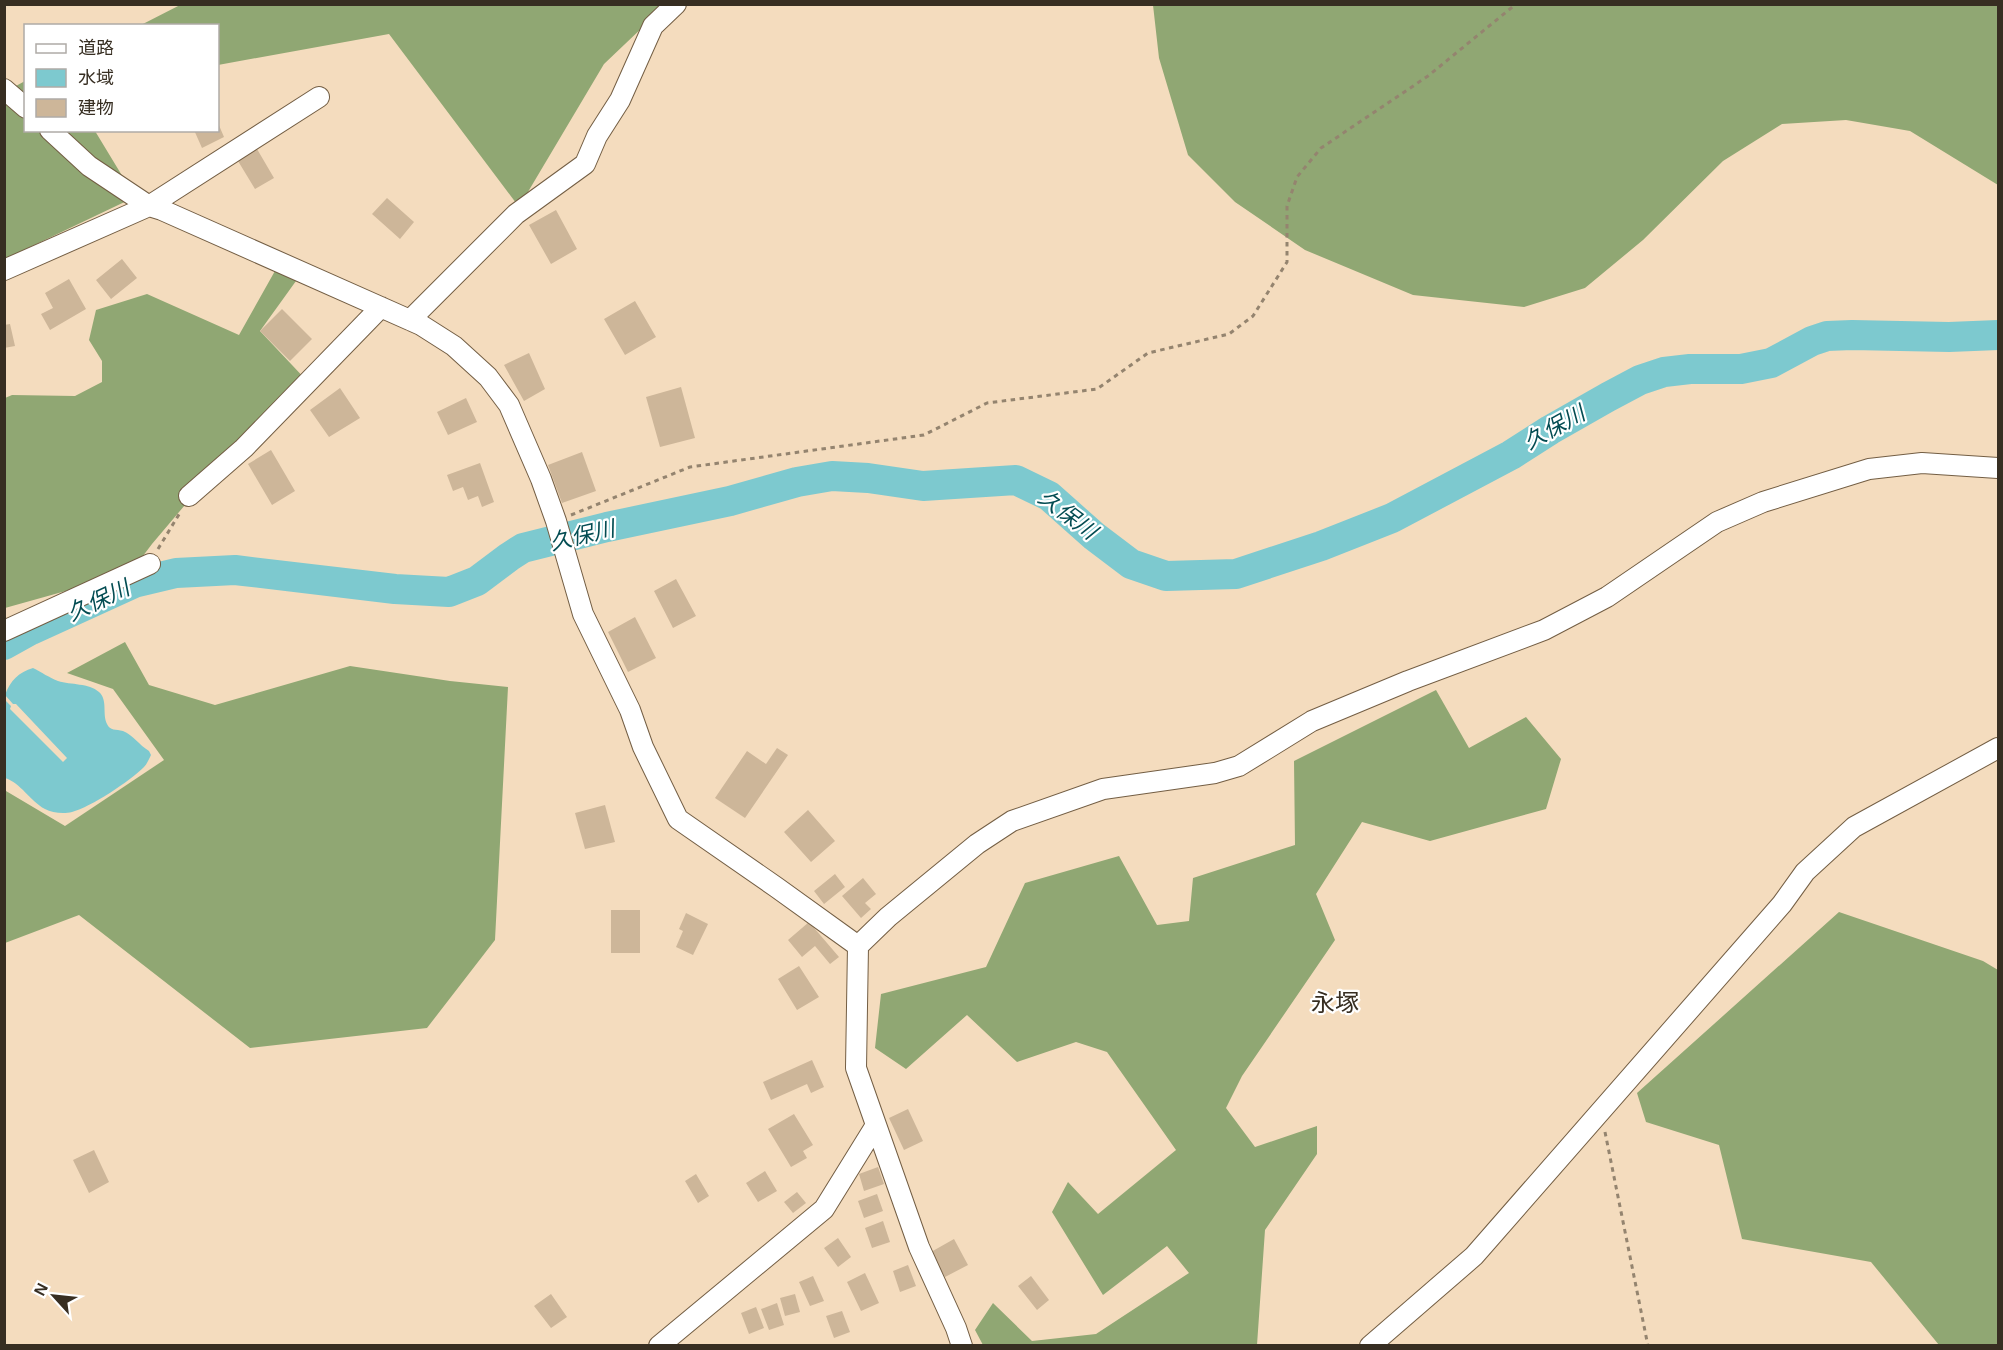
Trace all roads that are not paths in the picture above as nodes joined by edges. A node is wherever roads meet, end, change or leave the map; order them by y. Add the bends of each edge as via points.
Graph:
1 (676, 4) edge
2 (4, 89) edge
3 (319, 97) dead end
4 (24, 106) edge
5 (52, 132) edge
6 (148, 206) junction
7 (4, 270) edge
8 (381, 307) junction
9 (410, 320) junction
10 (1998, 468) edge
11 (189, 496) road end
12 (150, 564) road end
13 (4, 630) edge
14 (1998, 748) edge
15 (858, 946) junction
16 (876, 1125) junction
17 (659, 1346) edge
18 (962, 1346) edge
19 (1370, 1346) edge

1 - 9 street via 653,26 620,100 585,164 516,214
2 - 4 street
3 - 6 street
5 - 6 street via 89,166
6 - 7 street
6 - 8 street
8 - 9 street
8 - 11 street via 244,448
9 - 15 street via 454,346 488,377 509,405 541,479 583,614 678,819
10 - 15 street via 1922,463 1869,469 1762,502 1718,522 1607,597 1544,630 1312,721 1239,766 1103,789 1012,821 959,858
12 - 13 street
14 - 19 street via 1854,827 1825,852 1474,1256
15 - 16 street via 856,1068
16 - 17 street via 824,1209
16 - 18 street via 919,1247

